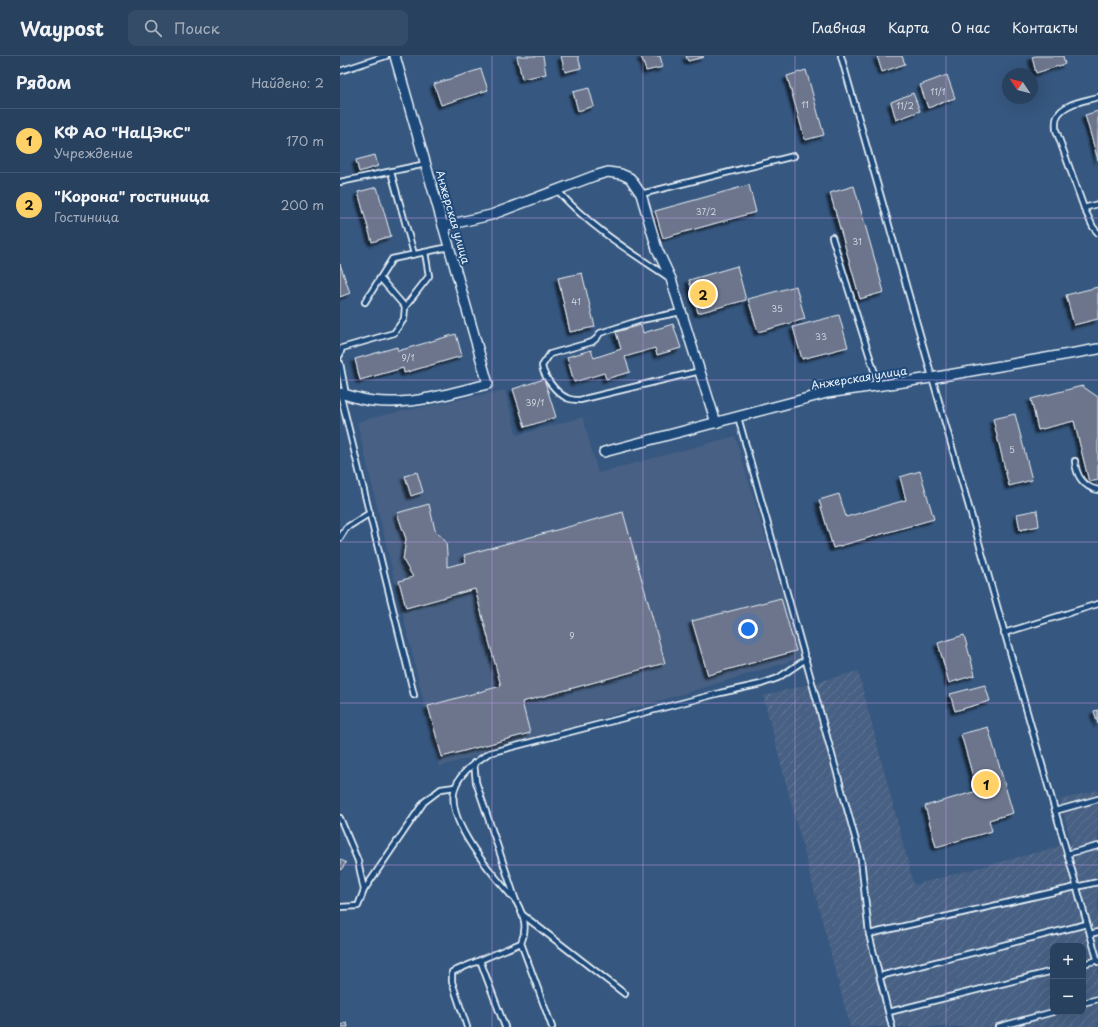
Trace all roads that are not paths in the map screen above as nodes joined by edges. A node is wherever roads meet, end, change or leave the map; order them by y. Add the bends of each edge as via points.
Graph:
1 (386, 56) edge
2 (395, 56) edge
3 (841, 56) edge
4 (340, 71) edge
5 (1098, 97) edge
6 (794, 156) dead end
7 (426, 164) junction
8 (390, 172) junction
9 (340, 182) edge
10 (558, 191) junction
11 (641, 194) junction
12 (1098, 204) edge
13 (1084, 208) junction
14 (443, 226) junction
15 (1098, 233) edge
16 (832, 237) dead end
17 (449, 247) junction
18 (425, 252) junction
19 (414, 254) junction
20 (380, 278) junction
21 (671, 279) junction
22 (365, 302) dead end
23 (405, 307) junction
24 (681, 312) junction
25 (1098, 349) edge
26 (340, 355) edge
27 (340, 362) edge
28 (700, 371) junction
29 (931, 378) junction
30 (879, 386) junction
31 (342, 394) edge
32 (344, 408) junction
33 (340, 414) edge
34 (738, 417) junction
35 (716, 423) junction
36 (604, 452) dead end
37 (1075, 461) dead end
38 (1098, 490) edge
39 (370, 513) junction
40 (340, 538) edge
41 (1098, 604) edge
42 (1004, 633) junction
43 (806, 659) junction
44 (414, 695) dead end
45 (474, 763) junction
46 (455, 787) junction
47 (1098, 799) edge
48 (1055, 811) junction
49 (340, 818) edge
50 (1098, 846) edge
51 (1067, 854) junction
52 (1098, 882) edge
53 (1076, 886) junction
54 (364, 890) junction
55 (516, 901) junction
56 (340, 907) edge
57 (523, 915) junction
58 (1087, 924) junction
59 (1098, 932) edge
60 (869, 934) junction
61 (1090, 934) junction
62 (521, 944) junction
63 (480, 960) junction
64 (1098, 961) edge
65 (1086, 963) edge
66 (1050, 972) edge
67 (880, 976) junction
68 (625, 994) dead end
69 (1098, 999) edge
70 (1086, 1002) edge
71 (889, 1012) junction
72 (1050, 1013) edge
73 (467, 1027) edge
74 (505, 1027) edge
75 (552, 1027) edge
76 (892, 1027) edge
77 (998, 1027) edge

1 - 4 lane
2 - 7 street, Анжерская улица
3 - 29 lane
5 - 13 lane via 1072,104 1061,110 1056,118 1056,130
6 - 11 lane
7 - 8 lane
7 - 14 street, Анжерская улица
8 - 9 lane
8 - 19 lane
10 - 11 street via 608,172 630,178
10 - 14 street via 491,215
10 - 21 lane via 590,222
11 - 21 street via 657,250
12 - 13 lane
13 - 15 lane
14 - 17 street, Анжерская улица
16 - 30 lane
17 - 18 lane
17 - 31 street, Анжерская улица via 488,384 428,398 397,402 373,401
18 - 19 lane
18 - 23 lane via 428,276
19 - 20 lane via 392,259
20 - 22 lane
20 - 23 lane
21 - 24 street
23 - 26 lane via 404,319 394,333 342,348
24 - 28 street
24 - 28 lane via 641,320 600,333 592,342 550,354 542,366 543,372 567,398 580,400
25 - 29 street, Анжерская улица
27 - 31 lane
28 - 35 street
29 - 30 street, Анжерская улица
29 - 42 lane
30 - 34 street, Анжерская улица via 827,393
31 - 32 lane
32 - 33 lane
32 - 39 lane
34 - 35 street, Анжерская улица
34 - 43 lane
35 - 36 street, Анжерская улица
37 - 38 lane via 1075,470 1080,479
39 - 40 lane via 346,528
39 - 44 lane
41 - 42 lane
42 - 48 lane
43 - 45 lane via 778,678 761,684 489,754
43 - 60 lane via 861,859
45 - 46 lane via 463,773
45 - 55 lane via 476,782
46 - 54 lane via 441,789 424,802
46 - 55 lane via 453,801 464,833 486,866
47 - 48 lane
48 - 51 lane
49 - 54 lane via 358,861
50 - 51 lane
51 - 53 lane
52 - 53 lane
53 - 58 lane
53 - 60 lane
54 - 56 lane via 358,906
55 - 57 lane
57 - 62 lane via 525,933
57 - 68 lane
58 - 61 lane
58 - 67 lane
59 - 61 lane
60 - 67 lane
61 - 64 lane
62 - 63 lane
62 - 75 lane
63 - 73 lane via 452,972 452,982
63 - 74 lane
64 - 65 lane
66 - 71 lane
67 - 71 lane
69 - 70 lane
71 - 76 lane
72 - 77 lane

